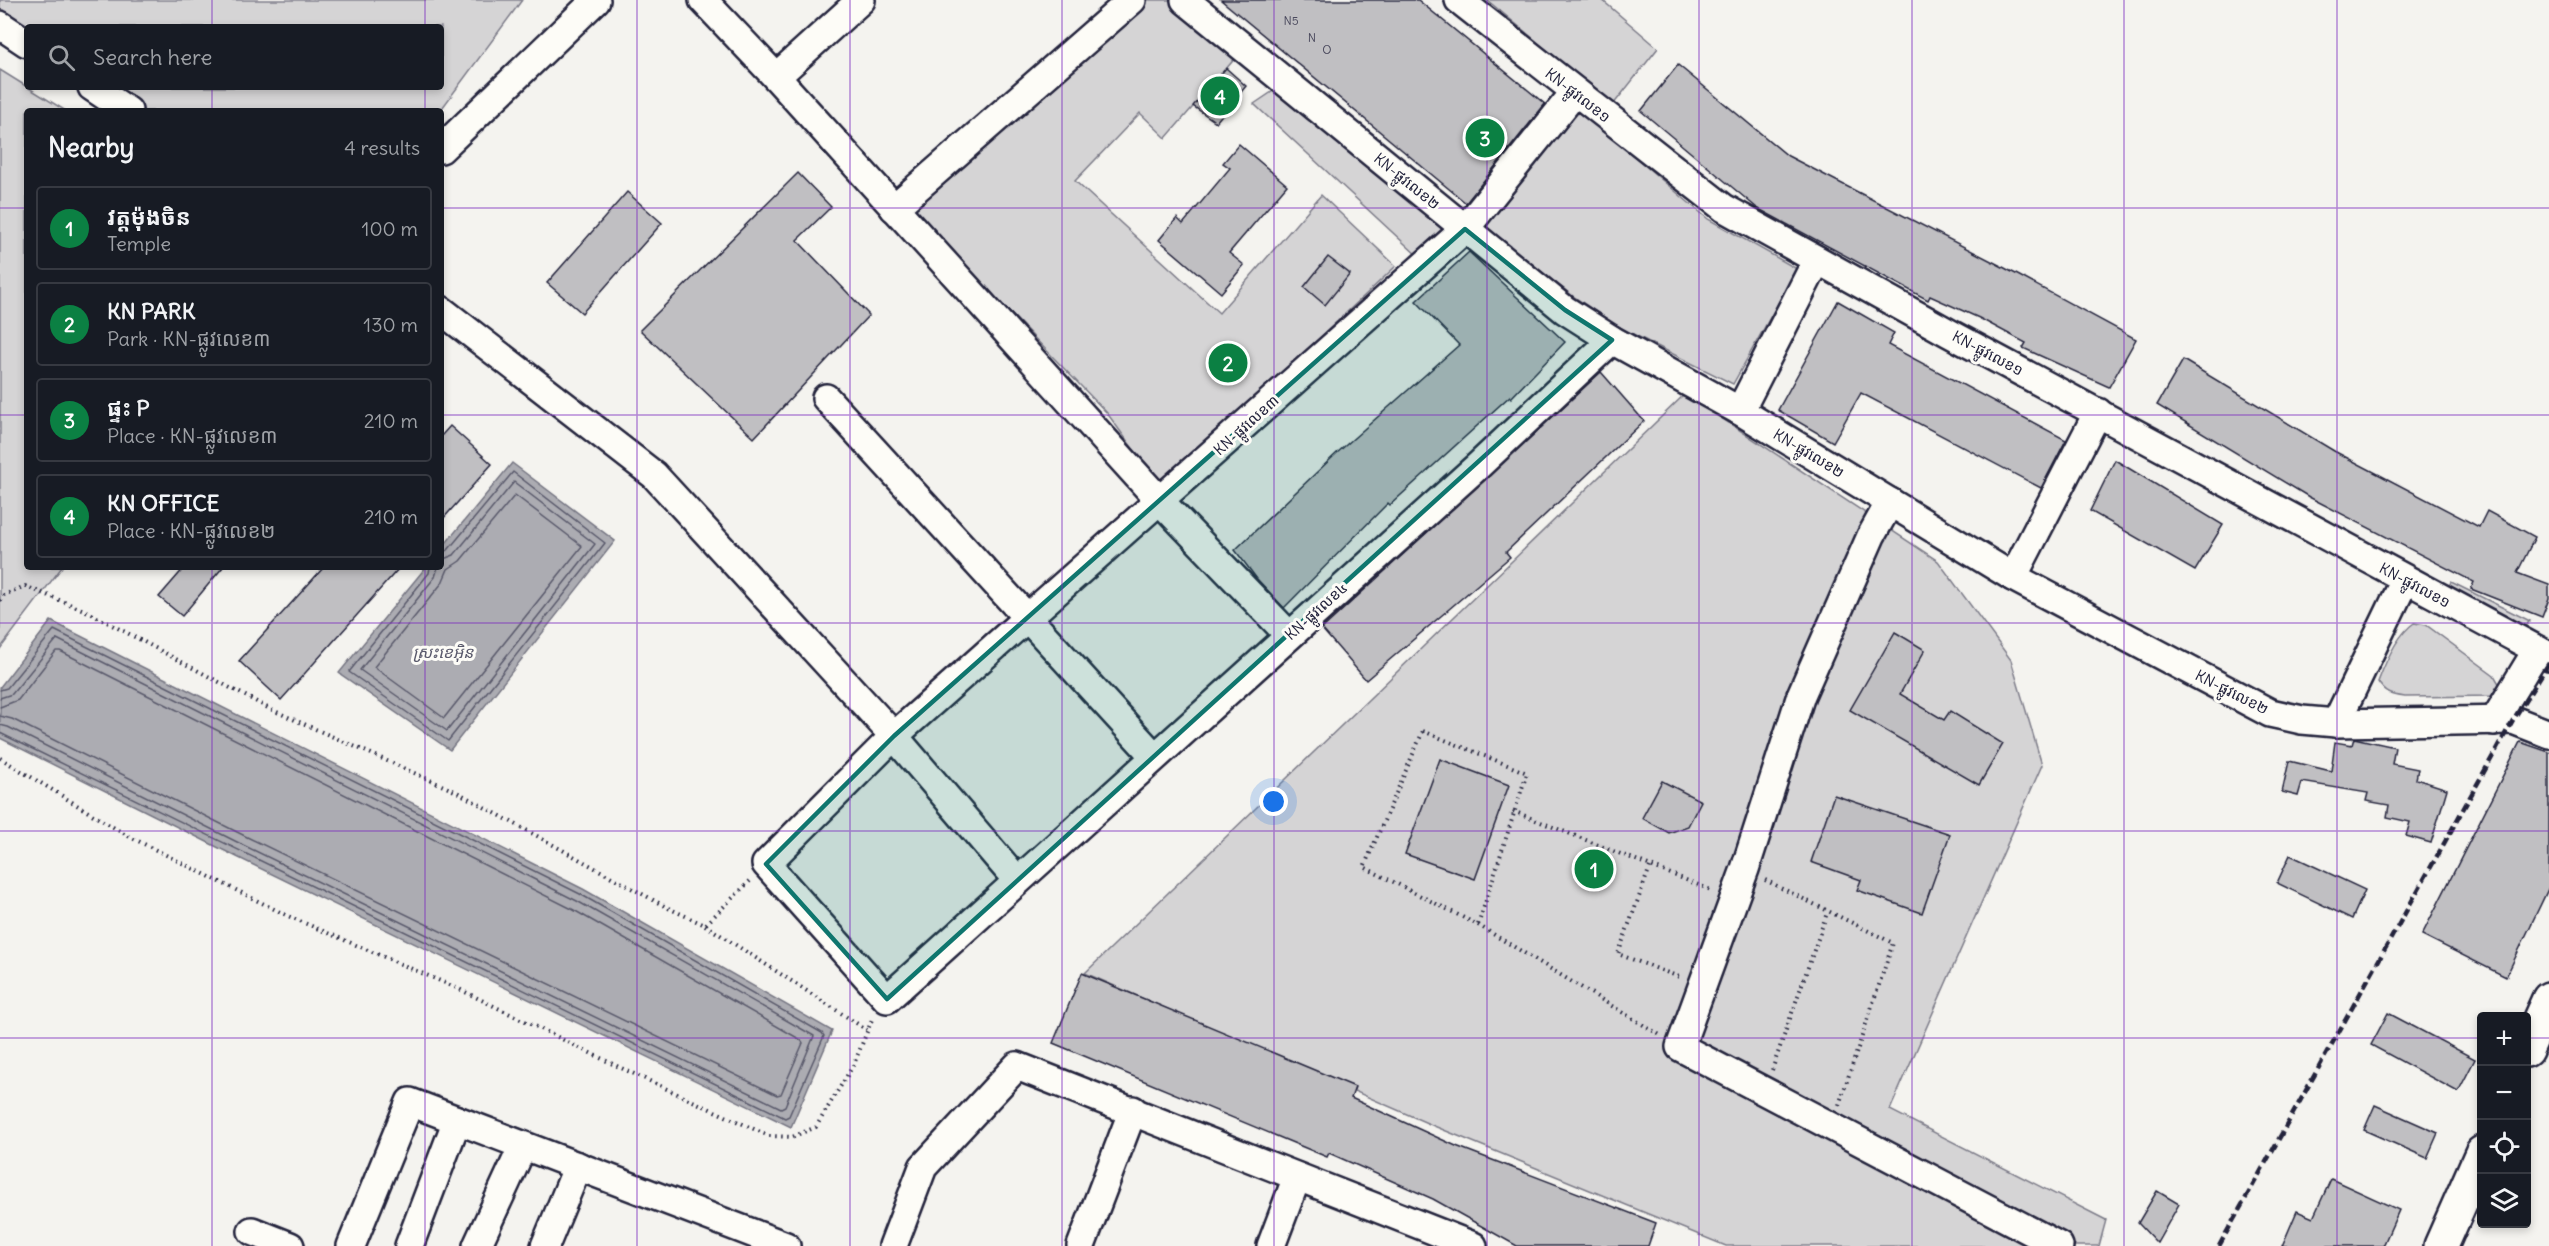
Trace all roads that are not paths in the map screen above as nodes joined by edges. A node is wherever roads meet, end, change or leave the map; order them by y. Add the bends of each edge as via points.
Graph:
1 (596, 0) edge
2 (703, 0) edge
3 (861, 0) edge
4 (1132, 0) edge
5 (1185, 0) edge
6 (1459, 0) edge
7 (0, 24) edge
8 (24, 41) edge
9 (777, 77) junction
10 (96, 90) edge
11 (1575, 92) junction
12 (124, 108) edge
13 (444, 146) edge
14 (894, 208) junction
15 (1465, 228) junction
16 (1817, 260) junction
17 (444, 312) edge
18 (1612, 340) junction
19 (826, 398) dead end
20 (1740, 411) junction
21 (2098, 412) junction
22 (1160, 501) junction
23 (1890, 502) junction
24 (2013, 577) junction
25 (2405, 580) junction
26 (1027, 619) junction
27 (1289, 635) junction
28 (2543, 653) edge
29 (2504, 721) junction
30 (2336, 723) junction
31 (2549, 734) edge
32 (894, 736) junction
33 (1154, 756) junction
34 (1017, 880) junction
35 (887, 999) joint
36 (2549, 999) edge
37 (2531, 1039) edge
38 (1133, 1110) junction
39 (457, 1120) junction
40 (523, 1146) junction
41 (2477, 1162) edge
42 (578, 1166) junction
43 (1297, 1177) junction
44 (252, 1231) dead end
45 (355, 1245) edge
46 (290, 1246) edge
47 (409, 1246) edge
48 (477, 1246) edge
49 (545, 1246) edge
50 (786, 1246) edge
51 (893, 1246) edge
52 (1081, 1246) edge
53 (1271, 1246) edge
54 (1473, 1246) edge
55 (2059, 1246) edge
56 (2441, 1246) edge

1 - 13 street
2 - 9 street
3 - 9 street
4 - 14 street
5 - 15 street, KN-ផ្លូវលេខ២
6 - 11 street, KN-ផ្លូវលេខ១
7 - 8 street
9 - 14 street
10 - 12 street
11 - 15 street, KN-ផ្លូវលេខ៣
11 - 16 street, KN-ផ្លូវលេខ១ via 1724,208
14 - 22 street
15 - 18 street, KN-ផ្លូវលេខ២ via 1565,310
15 - 22 street, KN-ផ្លូវលេខ៣
16 - 20 street
16 - 21 street, KN-ផ្លូវលេខ១
17 - 32 street via 654,474
18 - 20 street, KN-ផ្លូវលេខ២
18 - 27 street, KN-ផ្លូវលេខ៤
19 - 26 street
20 - 23 street, KN-ផ្លូវលេខ២
21 - 24 street
21 - 25 street, KN-ផ្លូវលេខ១
22 - 26 street, KN-ផ្លូវលេខ៣
22 - 27 street
23 - 24 street, KN-ផ្លូវលេខ២
23 - 55 street via 1871,536 1801,695 1745,869 1722,894 1680,1047
24 - 30 street, KN-ផ្លូវលេខ២ via 2270,713
25 - 28 street, KN-ផ្លូវលេខ១
25 - 30 street
26 - 32 street, KN-ផ្លូវលេខ៣
26 - 33 street
27 - 33 street, KN-ផ្លូវលេខ៤
28 - 29 street
29 - 30 street, KN-ផ្លូវលេខ២
29 - 31 street
32 - 34 street
32 - 35 street, KN-ផ្លូវលេខ៣ via 766,864
33 - 34 street, KN-ផ្លូវលេខ៤
34 - 35 street, KN-ផ្លូវលេខ៤
36 - 37 highway
38 - 43 street
38 - 51 street via 1017,1066 922,1167
38 - 52 street
39 - 40 street
39 - 45 street via 410,1102
39 - 47 street
40 - 42 street
40 - 48 street
41 - 56 highway
42 - 49 street
42 - 50 street
43 - 53 street
43 - 54 street
44 - 46 street

